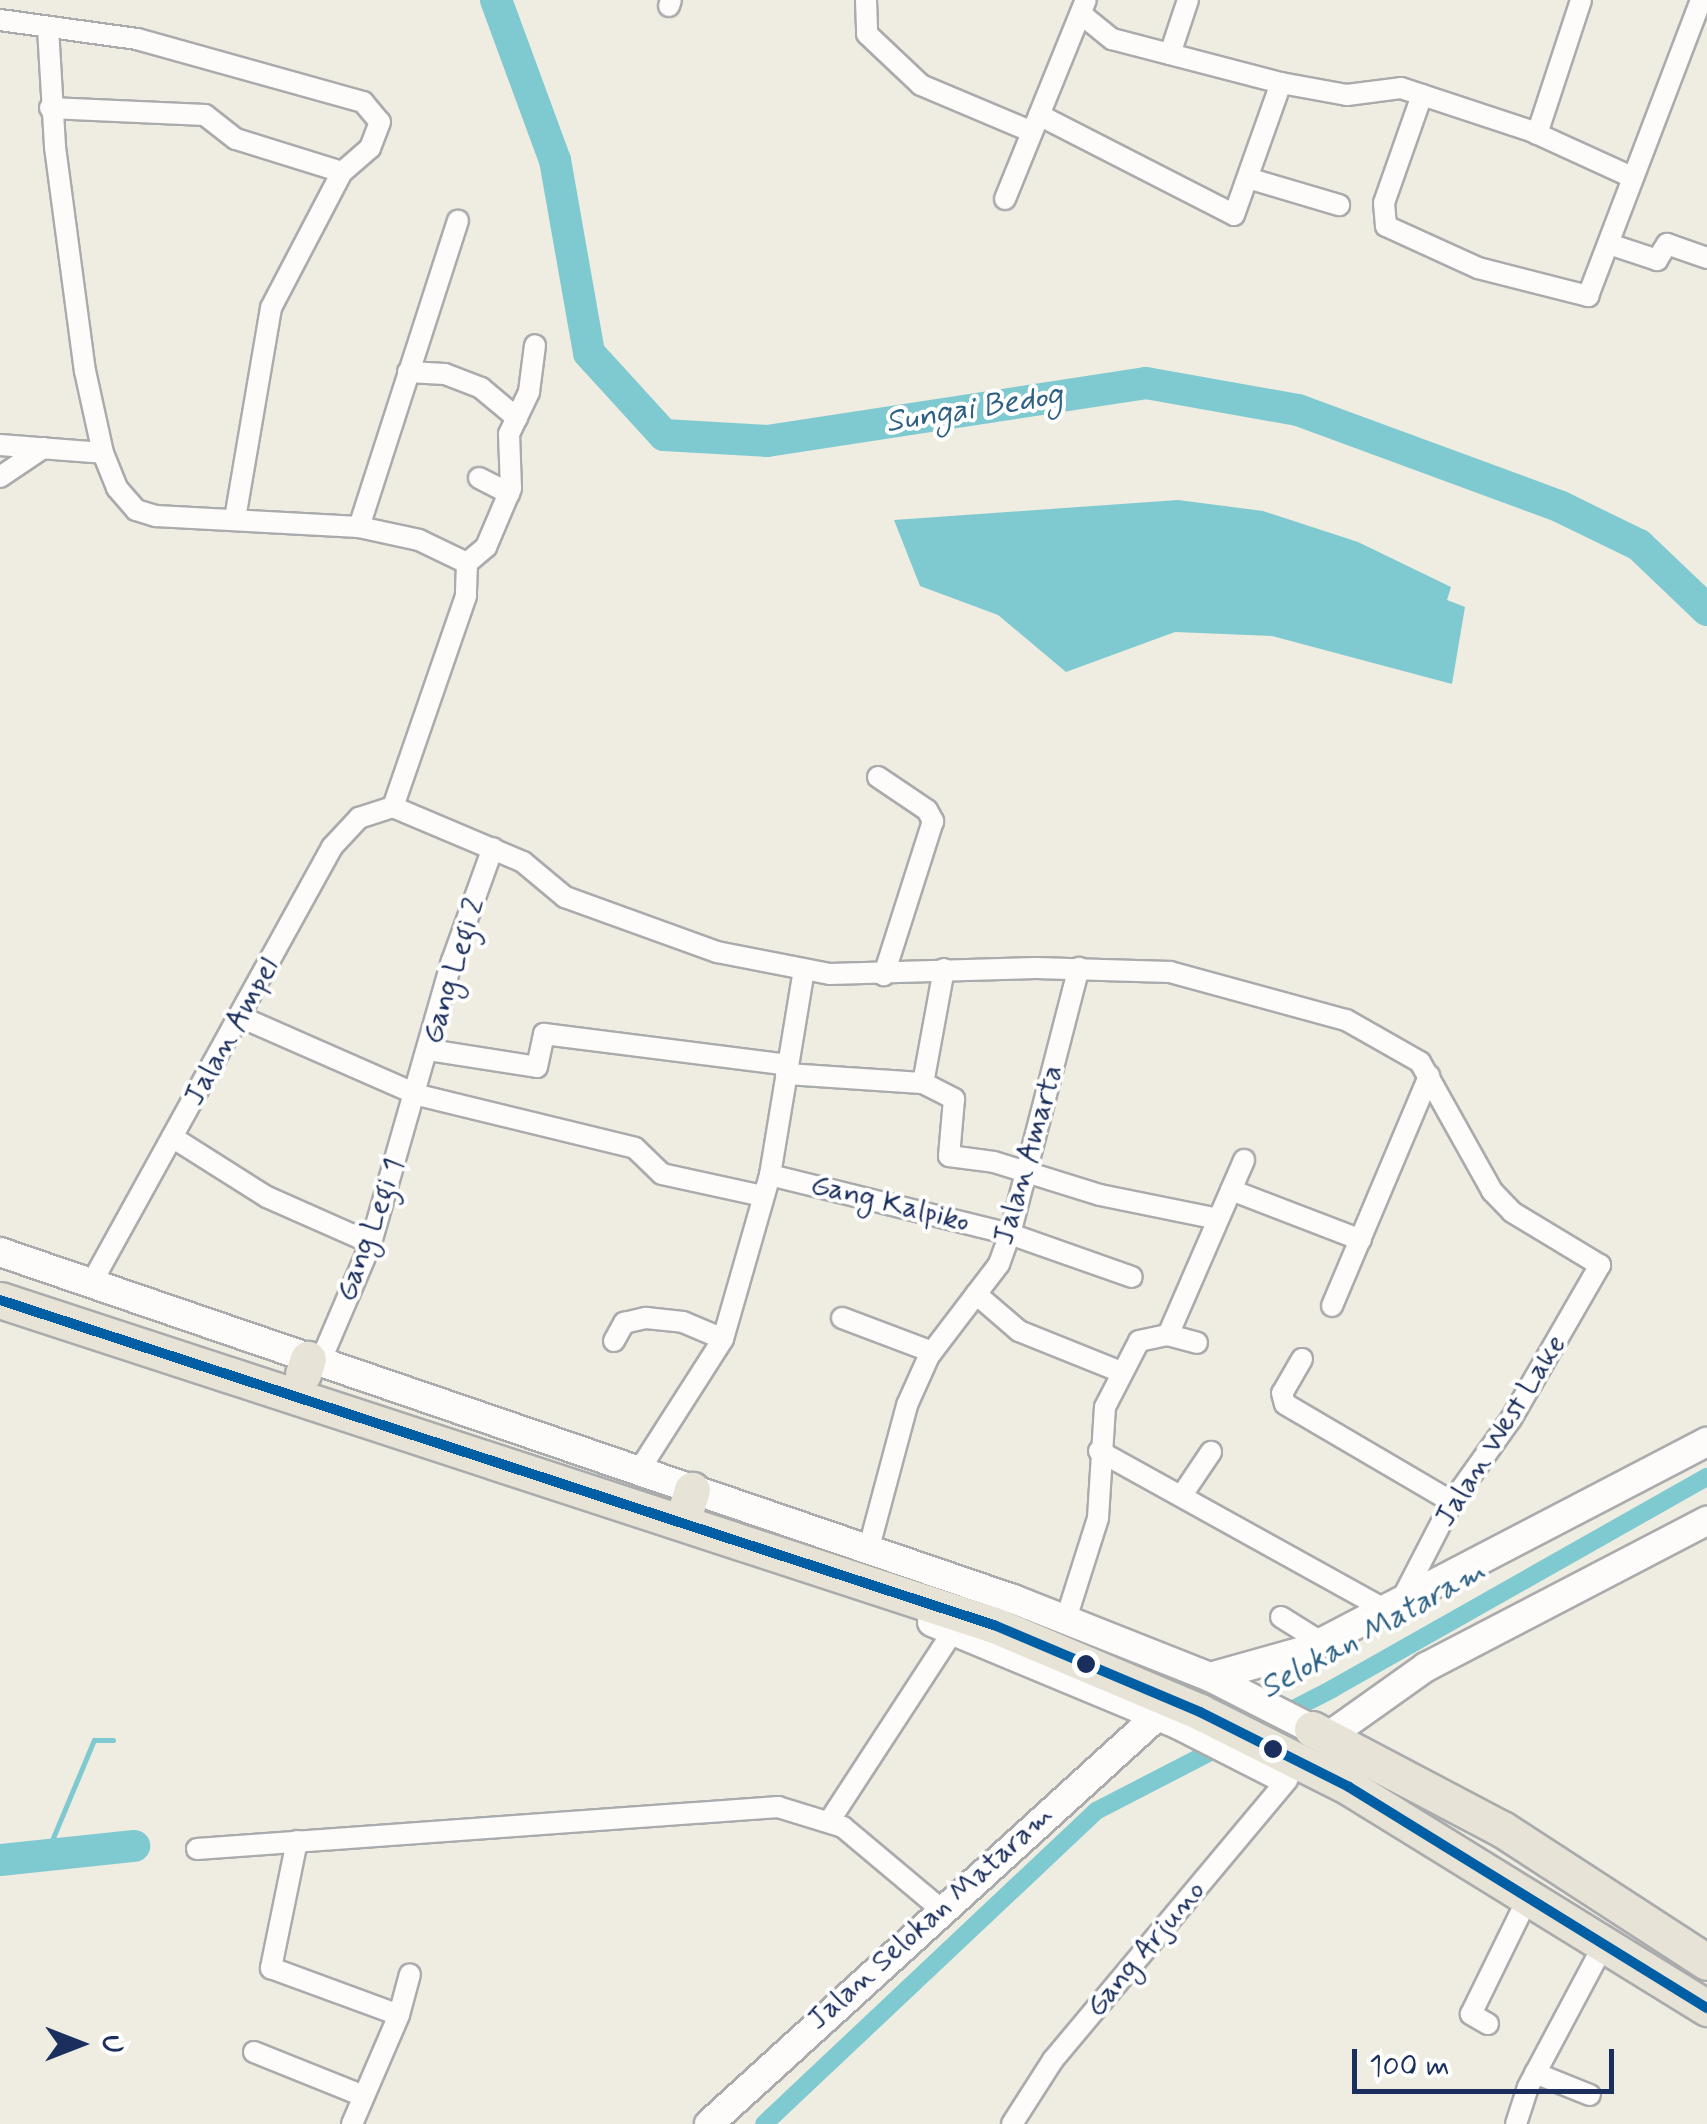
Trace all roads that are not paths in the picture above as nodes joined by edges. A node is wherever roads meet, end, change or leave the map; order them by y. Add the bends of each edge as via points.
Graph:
1 (866, 0) edge
2 (1188, 0) edge
3 (1581, 0) edge
4 (1701, 0) edge
5 (1084, 7) edge
6 (0, 20) edge
7 (48, 28) junction
8 (1170, 54) junction
9 (1281, 83) junction
10 (1422, 95) junction
11 (50, 108) junction
12 (1035, 123) junction
13 (1537, 134) junction
14 (342, 172) junction
15 (1632, 177) junction
16 (1251, 180) junction
17 (1005, 198) dead end
18 (1339, 205) dead end
19 (458, 221) dead end
20 (1609, 244) junction
21 (1707, 258) edge
22 (535, 345) dead end
23 (408, 372) junction
24 (517, 418) junction
25 (0, 445) edge
26 (43, 448) junction
27 (104, 453) junction
28 (0, 478) edge
29 (478, 478) dead end
30 (510, 492) junction
31 (234, 518) junction
32 (360, 528) junction
33 (467, 564) junction
34 (878, 777) dead end
35 (393, 807) junction
36 (494, 848) junction
37 (1079, 968) junction
38 (944, 969) junction
39 (804, 970) junction
40 (884, 975) junction
41 (243, 1018) junction
42 (429, 1050) junction
43 (787, 1070) junction
44 (1430, 1076) junction
45 (923, 1083) junction
46 (418, 1095) junction
47 (172, 1137) junction
48 (1244, 1160) dead end
49 (1026, 1170) junction
50 (770, 1175) junction
51 (1231, 1190) junction
52 (764, 1196) junction
53 (1218, 1219) junction
54 (1010, 1234) junction
55 (1361, 1240) junction
56 (370, 1243) junction
57 (0, 1252) edge
58 (0, 1274) edge
59 (1132, 1278) dead end
60 (92, 1282) junction
61 (976, 1294) junction
62 (0, 1300) edge
63 (1332, 1306) dead end
64 (0, 1314) edge
65 (842, 1318) dead end
66 (1168, 1335) junction
67 (723, 1339) junction
68 (614, 1341) dead end
69 (1197, 1342) dead end
70 (932, 1352) junction
71 (1302, 1359) dead end
72 (310, 1365) junction
73 (1121, 1372) junction
74 (262, 1393) junction
75 (402, 1438) junction
76 (1707, 1442) edge
77 (481, 1447) junction
78 (1099, 1452) junction
79 (1211, 1452) dead end
80 (638, 1472) junction
81 (1182, 1495) junction
82 (1452, 1502) junction
83 (681, 1512) junction
84 (1707, 1521) edge
85 (868, 1551) junction
86 (1394, 1603) junction
87 (1281, 1617) dead end
88 (1066, 1619) junction
89 (954, 1630) junction
90 (1322, 1642) junction
91 (1202, 1704) junction
92 (1319, 1734) junction
93 (1281, 1777) junction
94 (830, 1820) junction
95 (296, 1841) junction
96 (197, 1849) dead end
97 (1523, 1908) junction
98 (942, 1910) junction
99 (1597, 1957) junction
100 (1707, 1962) edge
101 (410, 1974) dead end
102 (1705, 2001) edge
103 (399, 2015) junction
104 (1488, 2024) dead end
105 (254, 2052) dead end
106 (1536, 2073) junction
107 (362, 2095) junction
108 (1590, 2095) dead end
109 (1509, 2122) edge
110 (352, 2124) edge
111 (709, 2124) edge
112 (1012, 2124) edge

1 - 12 street via 867,34 921,85
2 - 8 street
3 - 13 street
4 - 15 street
5 - 8 street via 1112,39
5 - 12 street
6 - 7 street
7 - 11 street
7 - 14 street via 137,38 375,116 370,148
8 - 9 street
9 - 10 street via 1347,95 1388,88
9 - 16 street
10 - 13 street
10 - 20 street via 1384,203 1386,226 1478,268 1584,296 1592,294
11 - 14 street via 206,114 236,139
11 - 27 street via 85,371
12 - 16 street via 1225,214 1239,209
12 - 17 street
13 - 15 street
14 - 31 street via 272,308
15 - 20 street
16 - 18 street
19 - 23 street
20 - 21 street via 1657,260 1667,244
22 - 24 street via 529,392
23 - 24 street via 445,374 481,388
23 - 32 street
24 - 30 street via 509,434
25 - 26 street
26 - 27 street
26 - 28 street
27 - 31 street via 117,488 136,510
29 - 30 street
30 - 33 street via 486,548
31 - 32 street
32 - 33 street via 420,540
33 - 35 street via 466,596
34 - 40 street via 927,810 933,822
35 - 36 street
35 - 41 street, Jalan Ampel via 360,818 332,847
36 - 39 street via 565,897 621,920 717,952
36 - 42 street, Gang Legi 2 via 452,962
37 - 38 street
37 - 44 street via 1170,972 1316,1011 1406,1053
37 - 49 street, Jalan Amarta
38 - 40 street
38 - 45 street
39 - 40 street
39 - 43 street
41 - 46 street
41 - 47 street, Jalan Ampel
42 - 43 street via 538,1067 544,1034
42 - 46 street, Gang Legi 2
43 - 45 street
43 - 50 street
44 - 55 street
44 - 82 street, Jalan West Lake via 1492,1191 1512,1212 1600,1265 1511,1419
45 - 49 street via 954,1100 949,1156
46 - 52 street via 635,1148 642,1162 662,1174
46 - 56 street, Gang Legi 1
47 - 56 street via 267,1197
47 - 60 street, Jalan Ampel
48 - 51 street
49 - 53 street via 1100,1195
49 - 54 street, Jalan Amarta
50 - 52 street
50 - 54 street, Gang Kalpiko
51 - 53 street
51 - 55 street
52 - 67 street
53 - 66 street
54 - 59 street, Gang Kalpiko
54 - 61 street, Jalan Amarta
55 - 63 street
56 - 72 street, Gang Legi 1
57 - 60 street
58 - 72 highway
60 - 72 street
61 - 70 street, Jalan Amarta
61 - 73 street via 1019,1332
62 - 74 highway
64 - 74 street
65 - 70 street
66 - 69 street
66 - 73 street via 1140,1341
67 - 68 street via 683,1322 646,1318 624,1323
67 - 80 street
70 - 85 street, Jalan Amarta via 907,1405
71 - 82 street via 1282,1393 1285,1404
72 - 77 highway
72 - 80 street
73 - 78 street via 1105,1407
74 - 75 highway
75 - 77 highway
75 - 83 street
76 - 86 street, Jalan Selokan Mataram
77 - 83 highway
78 - 81 street
78 - 88 street via 1098,1518
79 - 81 street
80 - 83 street
81 - 86 street
82 - 86 street, Jalan West Lake
83 - 85 street
83 - 89 street
83 - 91 highway via 1097,1646
84 - 92 street via 1426,1667
85 - 88 street
86 - 90 street, Jalan Selokan Mataram
87 - 90 street
88 - 91 street
89 - 91 street
89 - 94 street
90 - 91 street, Jalan Selokan Mataram
91 - 92 street
91 - 93 street
91 - 98 street, Jalan Selokan Mataram
91 - 102 highway via 1354,1779 1652,1959
92 - 100 highway via 1502,1828
93 - 97 highway
93 - 112 street, Gang Arjuno via 1053,2060
94 - 95 street via 778,1807
94 - 98 street
95 - 96 street
95 - 103 street via 270,1968
97 - 99 highway
97 - 104 street via 1472,2014
98 - 111 street, Jalan Selokan Mataram
99 - 102 highway
99 - 106 street
101 - 103 street
103 - 107 street
105 - 107 street
106 - 108 street
106 - 109 street
107 - 110 street

